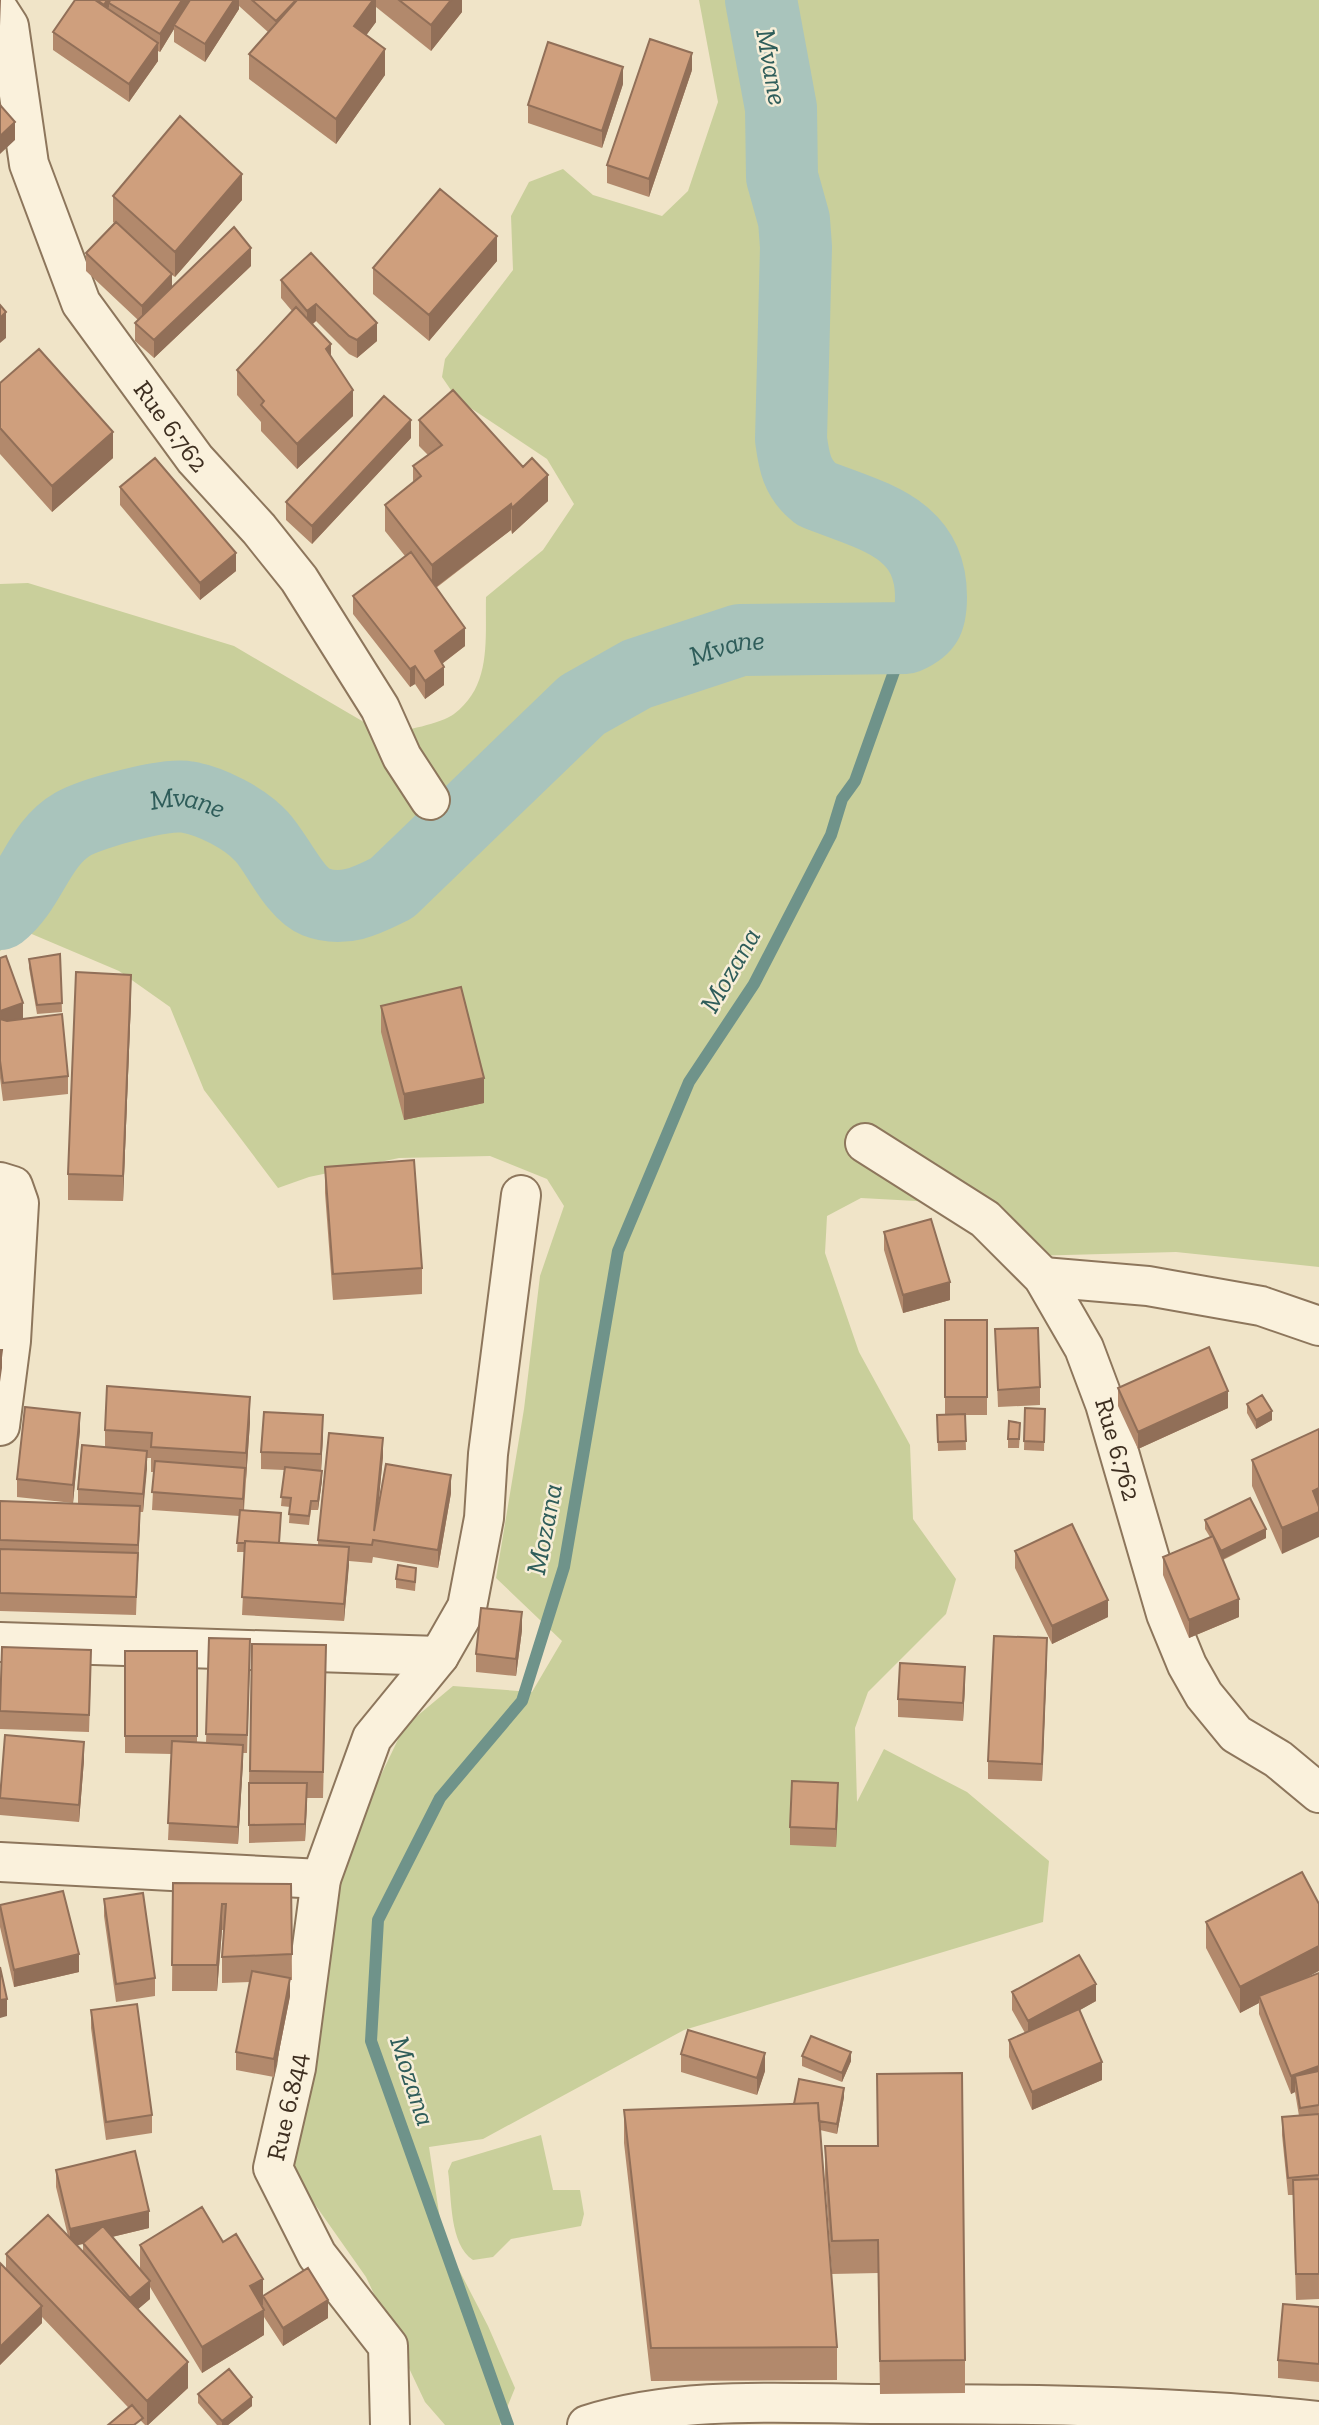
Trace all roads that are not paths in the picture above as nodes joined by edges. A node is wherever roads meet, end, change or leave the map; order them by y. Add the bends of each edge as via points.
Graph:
1 (0, 12) edge
2 (430, 800) dead end
3 (865, 1143) dead end
4 (0, 1182) edge
5 (521, 1195) dead end
6 (1042, 1277) junction
7 (1319, 1326) edge
8 (0, 1426) edge
9 (0, 1642) edge
10 (439, 1656) junction
11 (1319, 1793) edge
12 (0, 1862) edge
13 (321, 1879) junction
14 (1319, 2421) edge
15 (390, 2425) edge
16 (587, 2425) edge

1 - 2 street, Rue 6.762 via 9,26 29,164 81,303 195,459 299,579 380,708 402,757
3 - 6 street, Rue 6.762 via 985,1219
4 - 8 street via 13,1186 19,1203 11,1341
5 - 10 street, Rue 6.844 via 477,1568 467,1607
6 - 7 street via 1148,1286 1248,1303
6 - 11 street, Rue 6.762 via 1084,1348 1166,1614 1187,1665 1204,1695 1236,1734 1278,1759
9 - 10 street
10 - 13 street, Rue 6.844 via 372,1738
12 - 13 street
13 - 15 street, Rue 6.844 via 296,2068 273,2168 317,2255 388,2346
14 - 16 street via 1250,2414 970,2404 707,2403

